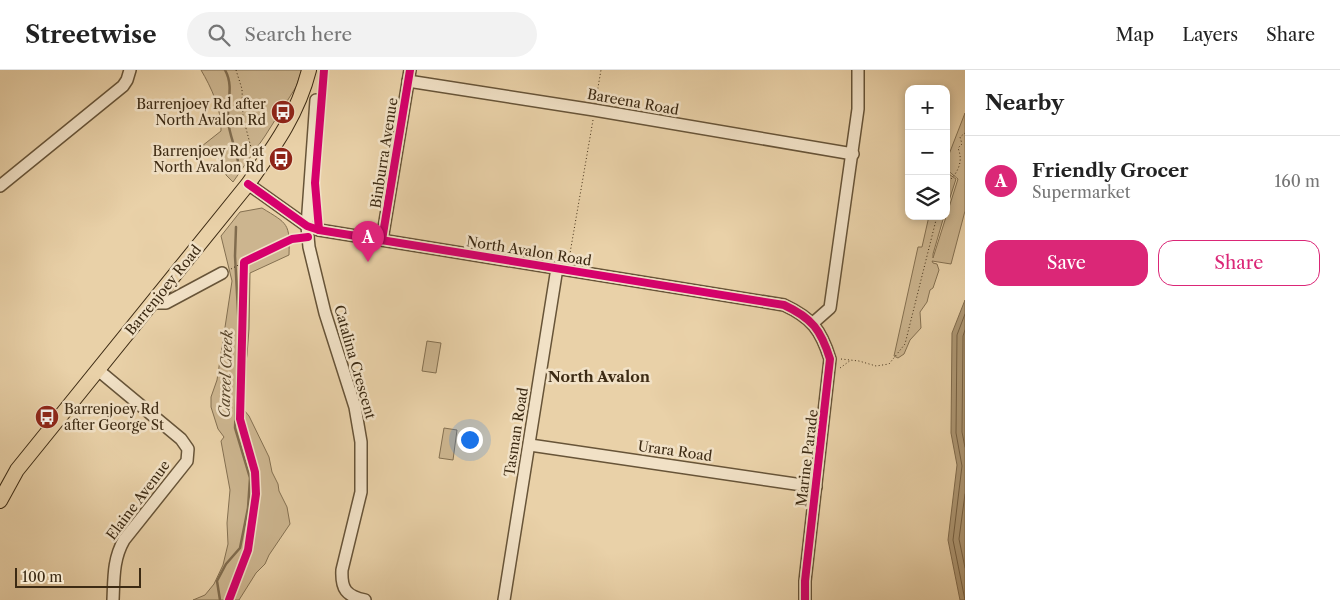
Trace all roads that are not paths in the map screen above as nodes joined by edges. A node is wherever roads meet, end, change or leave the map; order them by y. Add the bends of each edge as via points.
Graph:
1 (130, 70) edge
2 (309, 70) edge
3 (858, 70) edge
4 (409, 76) edge
5 (316, 100) dead end
6 (853, 154) junction
7 (248, 184) junction
8 (0, 186) edge
9 (307, 226) junction
10 (382, 240) junction
11 (562, 269) junction
12 (226, 271) road end
13 (153, 303) junction
14 (813, 323) junction
15 (98, 370) junction
16 (530, 445) junction
17 (816, 487) junction
18 (2, 493) edge
19 (113, 600) edge
20 (365, 600) edge
21 (504, 600) edge
22 (805, 600) edge

1 - 8 street via 123,86
2 - 7 main road, Barrenjoey Road via 284,133
3 - 6 street
4 - 6 street, Bareena Road
4 - 10 street, Binburra Avenue
5 - 9 street, Catalina Crescent
6 - 14 street via 830,308
7 - 9 street, North Avalon Road
7 - 13 main road, Barrenjoey Road
9 - 10 street, North Avalon Road
9 - 20 street, Catalina Crescent via 325,313 355,406 361,442 361,492 342,582 347,593
10 - 11 street, North Avalon Road
11 - 14 street, North Avalon Road via 784,305
11 - 16 street, Tasman Road
12 - 13 street via 166,303
13 - 15 main road, Barrenjoey Road
14 - 17 street, Marine Parade via 823,338 830,359
15 - 18 main road, Barrenjoey Road
15 - 19 street, Elaine Avenue via 181,439 188,449 187,461 117,550
16 - 17 street, Urara Road
16 - 21 street, Tasman Road
17 - 22 street, Marine Parade via 804,580

